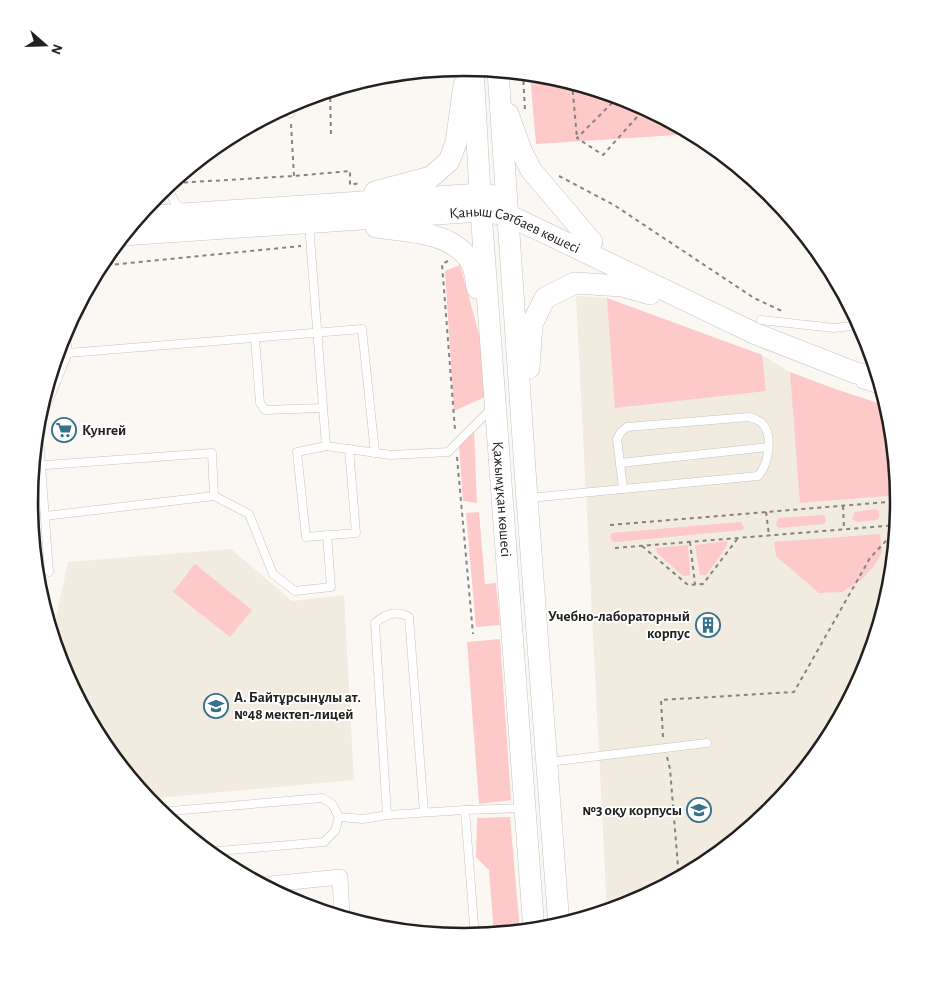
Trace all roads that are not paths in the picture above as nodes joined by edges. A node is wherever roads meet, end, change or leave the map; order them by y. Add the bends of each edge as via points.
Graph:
1 (465, 76) edge
2 (473, 76) edge
3 (499, 79) edge
4 (171, 193) edge
5 (481, 202) junction
6 (507, 206) junction
7 (334, 212) junction
8 (146, 218) edge
9 (192, 222) junction
10 (309, 222) junction
11 (134, 233) edge
12 (592, 242) junction
13 (710, 311) junction
14 (852, 326) edge
15 (759, 327) junction
16 (318, 333) junction
17 (255, 338) junction
18 (67, 346) edge
19 (68, 352) junction
20 (492, 355) junction
21 (867, 362) edge
22 (871, 376) edge
23 (875, 389) edge
24 (53, 390) edge
25 (495, 404) junction
26 (322, 408) junction
27 (326, 446) junction
28 (768, 447) junction
29 (349, 449) junction
30 (524, 450) junction
31 (375, 453) junction
32 (40, 455) edge
33 (620, 463) junction
34 (41, 465) junction
35 (624, 488) junction
36 (214, 496) junction
37 (527, 499) junction
38 (45, 516) junction
39 (327, 535) junction
40 (49, 572) dead end
41 (707, 743) dead end
42 (547, 763) junction
43 (525, 808) junction
44 (464, 810) junction
45 (170, 811) edge
46 (424, 812) junction
47 (387, 815) junction
48 (339, 817) junction
49 (219, 851) edge
50 (273, 884) edge
51 (342, 910) edge
52 (558, 918) edge
53 (533, 923) edge
54 (474, 929) edge

1 - 7 main road via 456,143 449,161 431,176
2 - 5 main road, Қажымұқан көшесі
3 - 6 main road, Қажымұқан көшесі
3 - 12 main road via 521,150 531,170
4 - 9 lane
5 - 6 main road, Қаныш Сәтбаев көшесі
5 - 7 main road, Қаныш Сәтбаев көшесі
5 - 20 main road, Қажымұқан көшесі
6 - 12 main road, Қаныш Сәтбаев көшесі
6 - 13 main road, Қаныш Сәтбаев көшесі
6 - 30 main road, Қажымұқан көшесі
7 - 9 main road, Қаныш Сәтбаев көшесі
7 - 10 main road, Қаныш Сәтбаев көшесі
7 - 20 main road via 439,236 464,254 472,264
8 - 9 main road, Қаныш Сәтбаев көшесі
9 - 10 main road, Қаныш Сәтбаев көшесі
9 - 11 main road, Қаныш Сәтбаев көшесі
10 - 16 lane
12 - 15 main road, Қаныш Сәтбаев көшесі
13 - 15 main road, Қаныш Сәтбаев көшесі
13 - 30 main road via 622,286 575,284 545,298 532,324
14 - 15 lane
15 - 21 main road, Қаныш Сәтбаев көшесі
15 - 22 main road, Қаныш Сәтбаев көшесі via 856,373
15 - 23 lane via 811,364
16 - 17 lane
16 - 26 lane
16 - 31 lane via 362,329
17 - 19 lane
17 - 26 lane via 260,403 265,410
18 - 19 lane
19 - 24 lane
20 - 25 main road, Қажымұқан көшесі
25 - 31 lane via 448,452
25 - 43 main road, Қажымұқан көшесі
26 - 27 lane
27 - 29 lane
27 - 39 lane via 297,452 306,537
28 - 33 lane
28 - 33 lane via 767,431 760,421 749,417 627,427 617,439
28 - 35 lane via 765,469 758,476
29 - 31 lane
29 - 39 lane via 356,533
30 - 37 main road, Қажымұқан көшесі
32 - 34 lane
33 - 35 lane
34 - 36 lane via 212,453
34 - 38 lane
35 - 37 lane
36 - 38 lane
36 - 39 lane via 249,514 273,574 295,591 331,587
37 - 42 main road, Қажымұқан көшесі
38 - 40 lane
41 - 42 lane
42 - 52 main road, Қажымұқан көшесі
43 - 44 lane
43 - 53 main road, Қажымұқан көшесі
44 - 46 lane
44 - 54 lane
45 - 48 lane via 322,798 332,804
46 - 47 lane
46 - 47 lane via 409,617 393,613 375,623
47 - 48 lane via 363,820
48 - 49 lane via 335,831 324,842
50 - 51 street via 340,877

